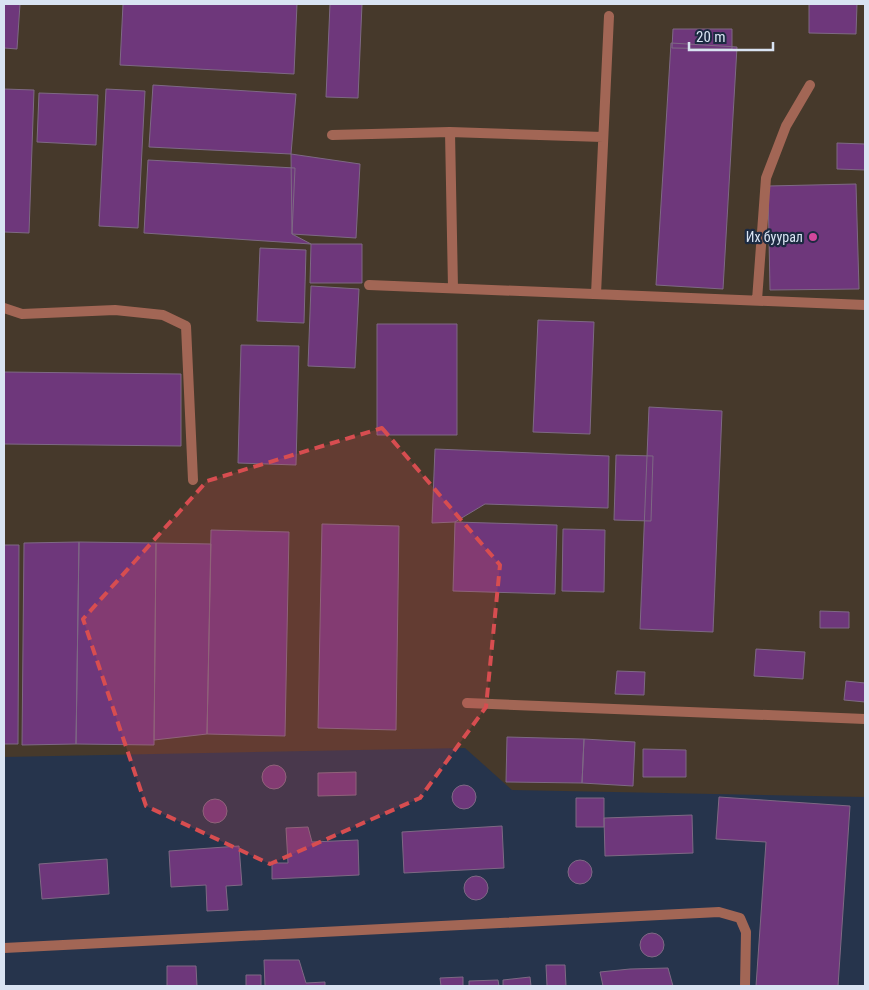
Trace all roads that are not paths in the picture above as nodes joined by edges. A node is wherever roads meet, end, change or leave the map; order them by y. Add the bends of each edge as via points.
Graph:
1 (609, 16) dead end
2 (810, 85) dead end
3 (450, 132) junction
4 (332, 135) dead end
5 (603, 137) junction
6 (368, 284) dead end
7 (453, 288) junction
8 (596, 294) junction
9 (757, 300) junction
10 (865, 305) edge
11 (4, 308) edge
12 (193, 480) dead end
13 (467, 703) dead end
14 (865, 719) edge
15 (4, 948) edge
16 (744, 986) edge

1 - 5 street
2 - 9 street via 786,126 766,178
3 - 4 street
3 - 5 street
3 - 7 street
5 - 8 street
6 - 7 street
7 - 8 street
8 - 9 street
9 - 10 street
11 - 12 street via 22,314 115,310 163,315 186,326
13 - 14 street
15 - 16 street via 720,912 740,918 746,932

